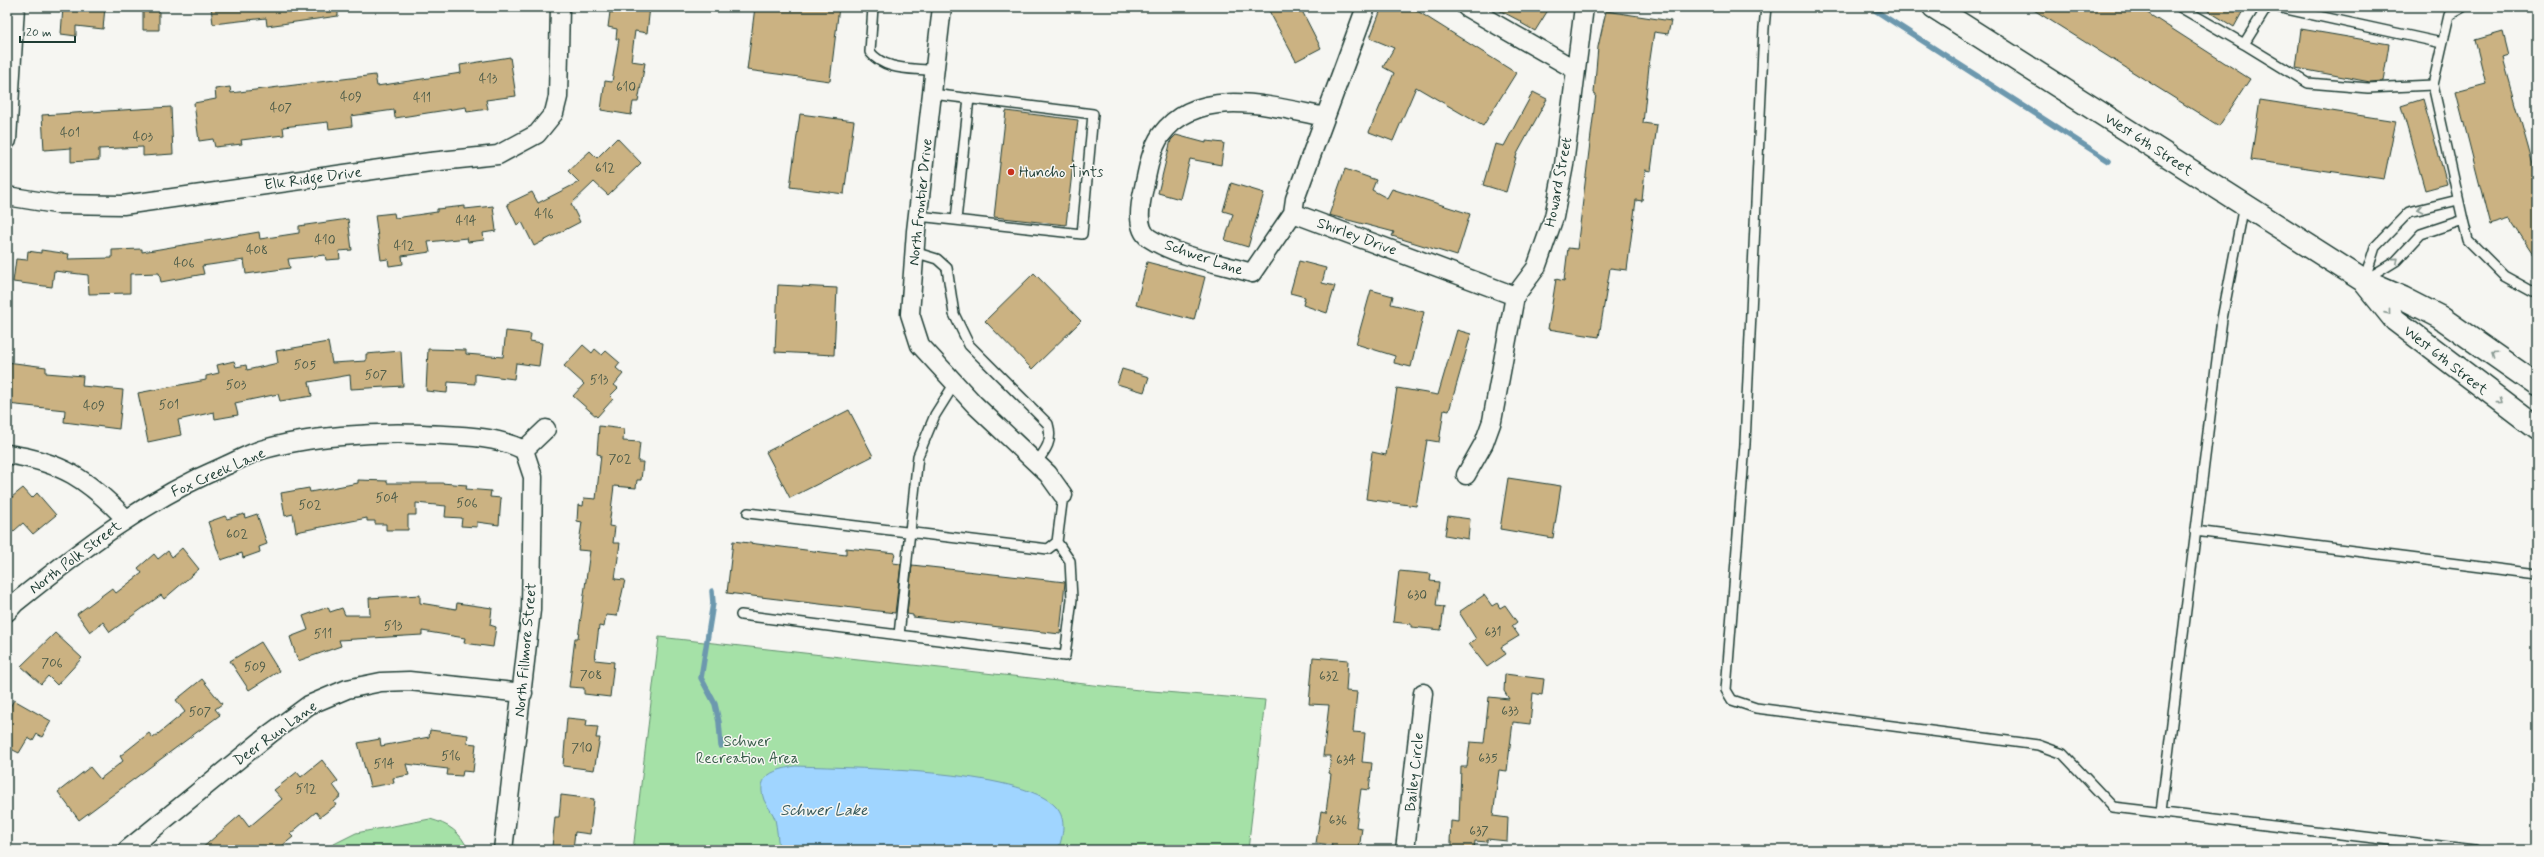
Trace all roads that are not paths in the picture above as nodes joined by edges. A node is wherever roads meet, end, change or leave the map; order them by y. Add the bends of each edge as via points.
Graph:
1 (16, 7) edge
2 (560, 7) edge
3 (873, 7) edge
4 (942, 7) edge
5 (1366, 7) edge
6 (1466, 7) edge
7 (1584, 7) edge
8 (1766, 7) edge
9 (1934, 7) edge
10 (2180, 7) edge
11 (2267, 7) edge
12 (2277, 7) edge
13 (2463, 7) edge
14 (2442, 42) junction
15 (2244, 44) junction
16 (1574, 69) junction
17 (934, 71) junction
18 (2434, 85) junction
19 (932, 94) junction
20 (969, 98) junction
21 (1325, 117) junction
22 (7, 140) edge
23 (7, 196) edge
24 (2458, 200) junction
25 (2244, 205) junction
26 (1293, 213) junction
27 (918, 216) junction
28 (956, 220) junction
29 (2463, 220) junction
30 (914, 252) junction
31 (2364, 281) junction
32 (2536, 293) edge
33 (1515, 296) junction
34 (955, 383) junction
35 (2537, 385) edge
36 (2537, 428) edge
37 (546, 429) dead end
38 (524, 450) junction
39 (7, 454) edge
40 (1036, 463) junction
41 (1466, 475) dead end
42 (1063, 495) joint
43 (748, 513) dead end
44 (125, 518) junction
45 (2196, 531) junction
46 (910, 533) junction
47 (1057, 542) junction
48 (2537, 574) edge
49 (7, 612) edge
50 (741, 615) dead end
51 (899, 635) junction
52 (523, 693) junction
53 (1423, 693) dead end
54 (2161, 812) junction
55 (127, 850) edge
56 (503, 850) edge
57 (1405, 850) edge
58 (2474, 850) edge

1 - 22 street
2 - 23 street, Elk Ridge Drive via 558,97 554,113 537,134 498,155 430,162 123,205 56,204
3 - 17 lane via 870,52 875,59 886,65
4 - 17 street, North Frontier Drive
5 - 21 street
6 - 16 street
7 - 16 street
8 - 54 lane via 1744,444 1726,690 1732,700 1756,708 2038,745 2063,754 2113,807
9 - 25 main road, West 6th Street
10 - 15 lane
11 - 15 lane
12 - 14 lane
13 - 14 lane via 2449,15
14 - 18 lane
15 - 18 lane via 2308,83 2368,88
16 - 33 street, Howard Street via 1564,165 1554,217 1536,268
17 - 19 street, North Frontier Drive
18 - 24 lane
19 - 20 lane
19 - 27 street, North Frontier Drive
20 - 28 lane
20 - 28 lane via 1093,114 1082,234
21 - 26 street via 1295,199
21 - 26 street, Schwer Lane via 1258,104 1227,104 1194,109 1177,117 1160,136 1149,163 1142,195 1140,222 1148,237 1182,253 1252,273
24 - 29 lane
24 -> 31 lane via 2409,212 2376,247
25 - 31 main road, West 6th Street
25 - 45 lane via 2222,319
26 - 33 street, Shirley Drive
27 - 28 lane
27 - 30 street, North Frontier Drive
31 -> 29 lane via 2396,261 2421,234
29 - 32 lane via 2468,240 2504,276
30 - 34 street, North Frontier Drive via 910,314 920,345
30 - 40 lane via 938,259 947,268 954,314 969,345 1048,424 1051,434 1049,446
35 -> 31 main road, West 6th Street via 2440,317
31 -> 36 main road, West 6th Street via 2395,320
33 - 41 street, Howard Street via 1492,421 1484,443
34 - 40 street, North Frontier Drive
34 - 46 lane via 936,416 918,456
37 - 38 street
38 - 44 street, Fox Creek Lane via 508,442 458,436 389,432 329,437 261,450 188,481
38 - 52 street, North Fillmore Street via 533,477 533,532 531,610
39 - 44 street via 43,461 68,471 97,489
40 - 42 street, North Frontier Drive
42 - 47 lane
43 - 46 lane
44 - 49 street, North Polk Street via 27,593
45 - 48 lane
45 - 54 lane
46 - 47 lane via 1048,550
46 - 51 lane
47 - 51 lane via 1070,561 1072,599 1064,656
50 - 51 lane
52 - 55 street, Deer Run Lane via 409,681 381,682 347,689 302,710
52 - 56 street, North Fillmore Street
53 - 57 street, Bailey Circle
54 - 58 lane

